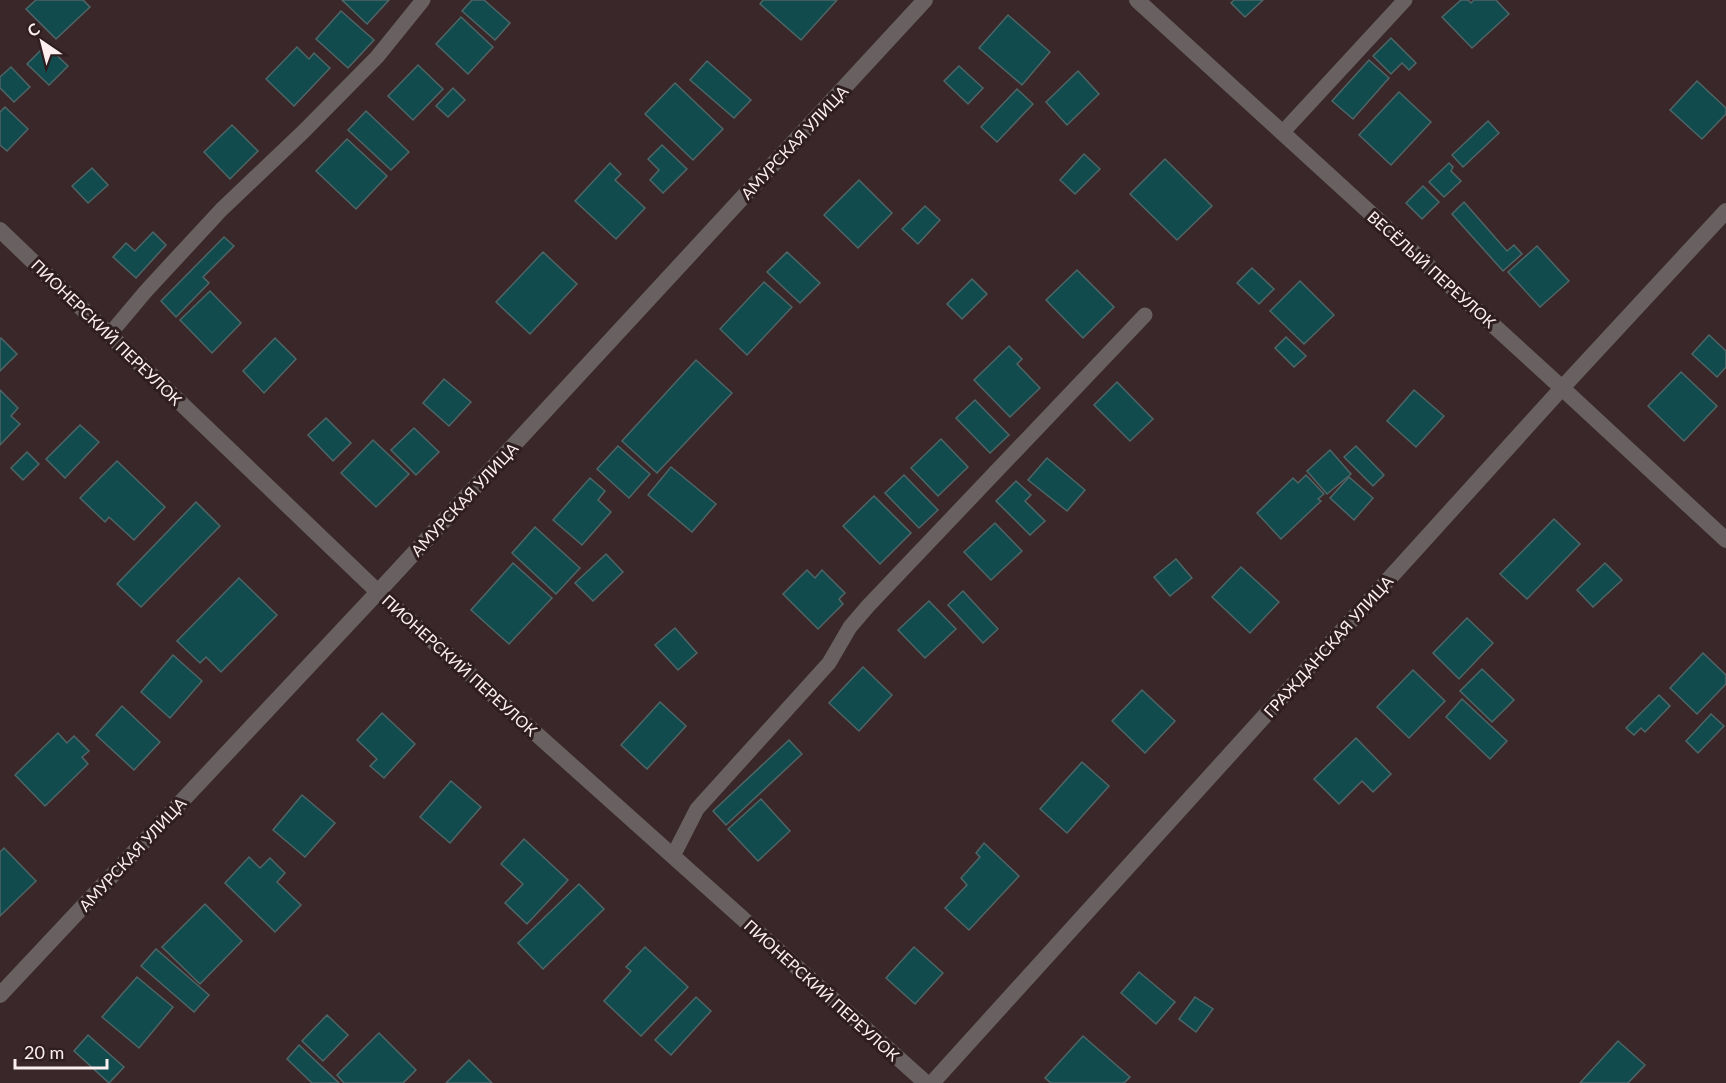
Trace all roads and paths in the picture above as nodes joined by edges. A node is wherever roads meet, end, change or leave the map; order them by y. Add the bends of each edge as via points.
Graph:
1 (423, 0) edge
2 (925, 0) edge
3 (1137, 0) edge
4 (1405, 0) edge
5 (1282, 133) junction
6 (1726, 211) edge
7 (2, 236) edge
8 (1145, 315) dead end
9 (109, 335) junction
10 (1562, 388) junction
11 (1726, 540) edge
12 (378, 592) junction
13 (673, 856) junction
14 (0, 995) edge
15 (926, 1083) edge
16 (932, 1083) edge

1 - 9 lane via 377,57 221,210
2 - 12 street, АМУРСКАЯ УЛИЦА
3 - 5 street, ВЕСЁЛЫЙ ПЕРЕУЛОК
4 - 5 lane
5 - 10 street, ВЕСЁЛЫЙ ПЕРЕУЛОК
6 - 10 street, ГРАЖДАНСКАЯ УЛИЦА
7 - 9 street, ПИОНЕРСКИЙ ПЕРЕУЛОК
8 - 13 lane via 868,606 829,663 697,809
9 - 12 street, ПИОНЕРСКИЙ ПЕРЕУЛОК
10 - 11 street, ВЕСЁЛЫЙ ПЕРЕУЛОК
10 - 16 street, ГРАЖДАНСКАЯ УЛИЦА
12 - 13 street, ПИОНЕРСКИЙ ПЕРЕУЛОК
12 - 14 street, АМУРСКАЯ УЛИЦА
13 - 15 street, ПИОНЕРСКИЙ ПЕРЕУЛОК

